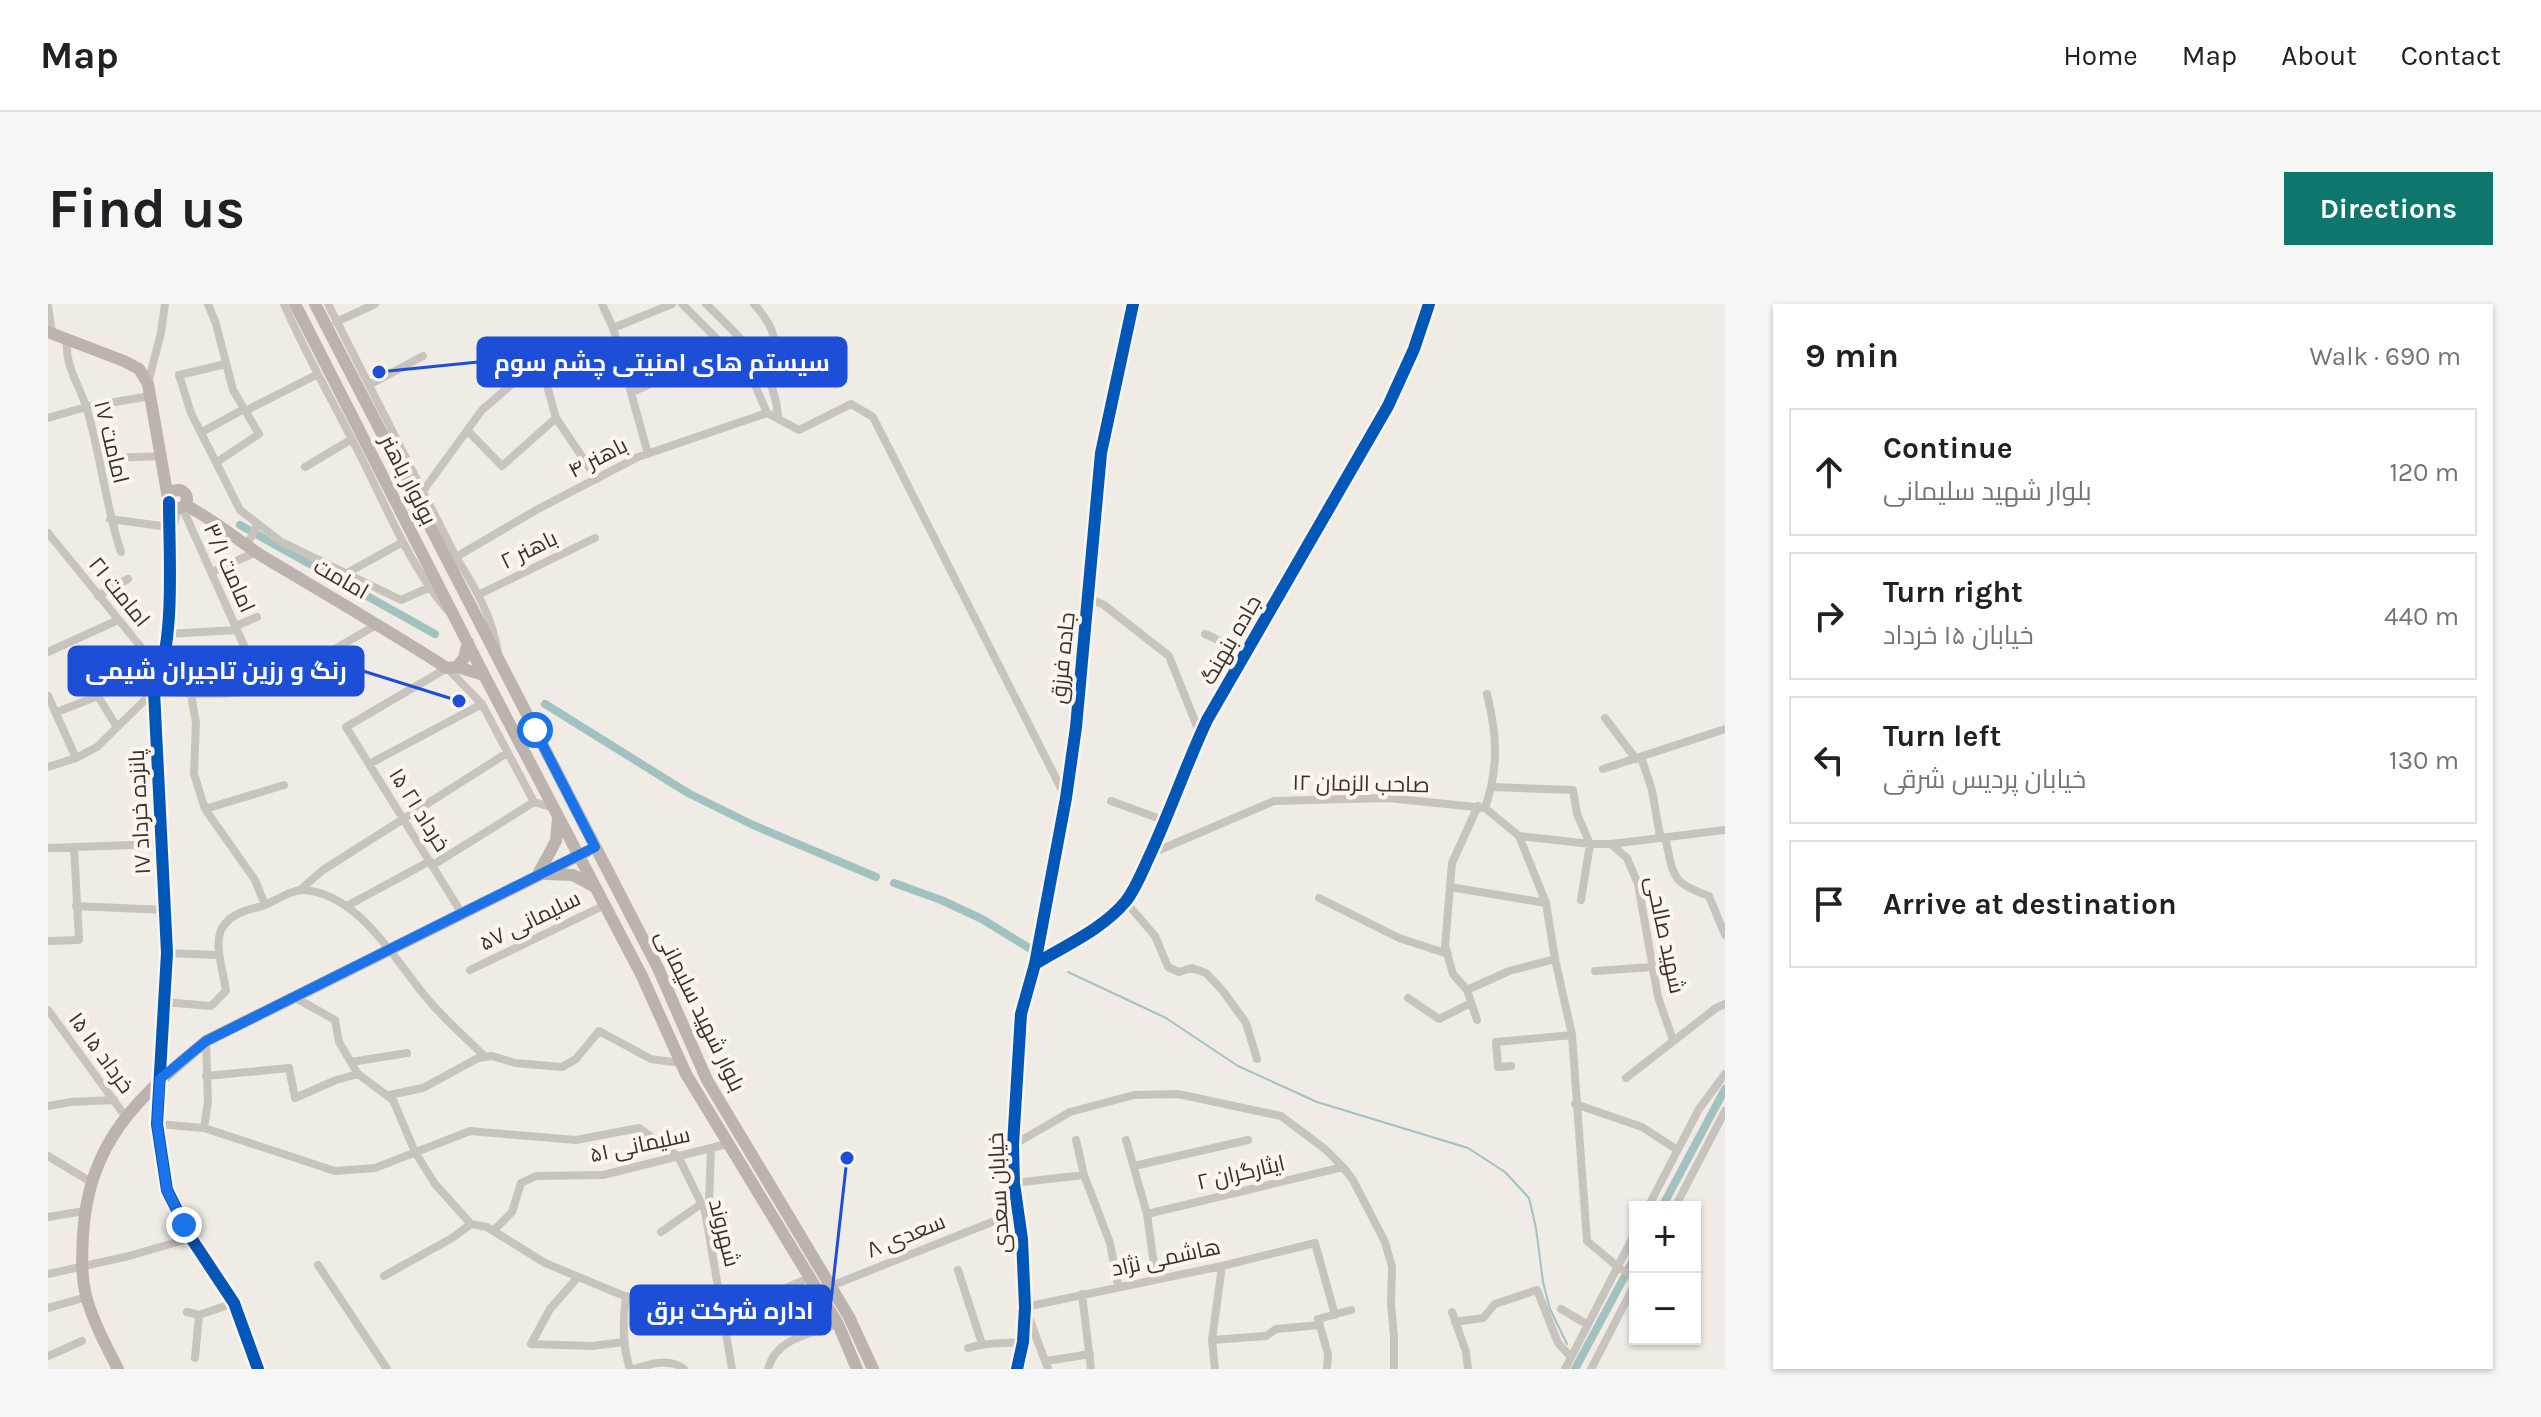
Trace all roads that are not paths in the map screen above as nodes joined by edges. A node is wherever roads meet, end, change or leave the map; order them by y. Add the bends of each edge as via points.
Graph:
1 (165, 304) edge
2 (208, 304) edge
3 (284, 304) edge
4 (315, 304) edge
5 (328, 304) edge
6 (375, 304) edge
7 (602, 304) edge
8 (672, 304) edge
9 (682, 304) edge
10 (706, 304) edge
11 (754, 304) edge
12 (1133, 304) edge
13 (1429, 304) edge
14 (48, 306) edge
15 (295, 312) edge
16 (336, 322) junction
17 (613, 328) junction
18 (50, 333) edge
19 (67, 341) junction
20 (565, 341) dead end
21 (728, 350) junction
22 (423, 356) dead end
23 (540, 360) junction
24 (226, 364) junction
25 (316, 375) junction
26 (369, 385) junction
27 (149, 390) junction
28 (774, 390) junction
29 (632, 392) junction
30 (86, 407) junction
31 (244, 410) junction
32 (767, 413) junction
33 (778, 417) junction
34 (48, 418) edge
35 (556, 418) junction
36 (468, 431) junction
37 (202, 432) junction
38 (352, 439) junction
39 (383, 439) junction
40 (369, 447) junction
41 (390, 452) junction
42 (648, 454) junction
43 (162, 456) junction
44 (111, 458) dead end
45 (376, 459) junction
46 (217, 462) junction
47 (305, 467) dead end
48 (597, 479) junction
49 (422, 496) junction
50 (179, 500) junction
51 (110, 519) junction
52 (169, 527) junction
53 (48, 533) edge
54 (254, 538) junction
55 (595, 538) dead end
56 (403, 542) junction
57 (170, 545) junction
58 (121, 552) dead end
59 (456, 557) junction
60 (212, 572) junction
61 (347, 573) junction
62 (128, 579) dead end
63 (428, 588) junction
64 (480, 594) junction
65 (98, 596) junction
66 (1089, 598) junction
67 (257, 617) dead end
68 (118, 620) junction
69 (458, 623) junction
70 (378, 624) junction
71 (236, 628) junction
72 (166, 634) junction
73 (1205, 634) dead end
74 (468, 642) junction
75 (48, 652) edge
76 (1246, 653) junction
77 (501, 665) junction
78 (452, 668) junction
79 (162, 673) junction
80 (484, 675) junction
81 (91, 685) dead end
82 (263, 688) junction
83 (154, 691) junction
84 (191, 694) junction
85 (1487, 694) dead end
86 (48, 696) edge
87 (98, 696) junction
88 (482, 704) junction
89 (57, 712) junction
90 (1605, 718) dead end
91 (117, 727) junction
92 (1725, 729) edge
93 (1200, 734) junction
94 (507, 753) junction
95 (76, 758) junction
96 (1638, 758) junction
97 (369, 764) junction
98 (48, 767) edge
99 (1603, 769) dead end
100 (284, 785) dead end
101 (1492, 787) junction
102 (1066, 798) junction
103 (1111, 801) dead end
104 (534, 802) junction
105 (1481, 807) junction
106 (205, 809) junction
107 (556, 812) junction
108 (404, 820) junction
109 (1166, 821) junction
110 (1725, 830) edge
111 (1519, 836) junction
112 (1662, 837) junction
113 (162, 844) junction
114 (1590, 844) junction
115 (1611, 844) junction
116 (74, 847) junction
117 (595, 847) junction
118 (48, 848) edge
119 (1150, 854) junction
120 (579, 855) junction
121 (432, 863) junction
122 (538, 874) junction
123 (1450, 887) junction
124 (597, 888) junction
125 (301, 889) junction
126 (1319, 898) dead end
127 (1581, 900) dead end
128 (1125, 901) junction
129 (1546, 903) junction
130 (265, 905) junction
131 (605, 905) junction
132 (76, 906) junction
133 (347, 906) junction
134 (165, 910) junction
135 (461, 912) junction
136 (1725, 935) edge
137 (48, 941) edge
138 (390, 949) junction
139 (167, 953) junction
140 (1448, 954) junction
141 (217, 955) junction
142 (1555, 959) junction
143 (1035, 964) junction
144 (1652, 967) junction
145 (470, 970) dead end
146 (1595, 971) dead end
147 (1467, 990) junction
148 (294, 997) junction
149 (1408, 998) dead end
150 (164, 1002) junction
151 (1471, 1003) junction
152 (1725, 1004) edge
153 (48, 1010) edge
154 (1021, 1014) joint
155 (1477, 1020) dead end
156 (1572, 1035) junction
157 (1673, 1040) junction
158 (206, 1041) junction
159 (407, 1053) dead end
160 (485, 1057) junction
161 (1257, 1059) dead end
162 (351, 1062) junction
163 (681, 1063) junction
164 (1511, 1066) dead end
165 (358, 1074) junction
166 (1725, 1074) edge
167 (206, 1076) junction
168 (1626, 1078) dead end
169 (160, 1079) junction
170 (389, 1095) junction
171 (114, 1100) junction
172 (1575, 1104) junction
173 (48, 1106) edge
174 (1725, 1111) edge
175 (125, 1116) junction
176 (157, 1124) junction
177 (204, 1128) junction
178 (1076, 1140) dead end
179 (1126, 1140) dead end
180 (1248, 1140) dead end
181 (727, 1144) junction
182 (1013, 1145) junction
183 (711, 1149) junction
184 (1676, 1149) junction
185 (415, 1152) junction
186 (48, 1156) edge
187 (678, 1156) junction
188 (1134, 1166) junction
189 (1343, 1167) junction
190 (1084, 1175) junction
191 (91, 1182) junction
192 (1014, 1183) junction
193 (1651, 1201) edge
194 (1678, 1201) edge
195 (703, 1207) junction
196 (1017, 1208) junction
197 (84, 1211) junction
198 (1147, 1214) junction
199 (48, 1217) edge
200 (995, 1220) junction
201 (471, 1224) junction
202 (797, 1230) junction
203 (493, 1231) junction
204 (661, 1232) dead end
205 (1021, 1233) junction
206 (191, 1238) junction
207 (784, 1238) junction
208 (1629, 1245) edge
209 (318, 1265) dead end
210 (81, 1266) junction
211 (1222, 1266) junction
212 (1618, 1267) junction
213 (958, 1270) dead end
214 (1629, 1273) edge
215 (48, 1274) edge
216 (384, 1276) dead end
217 (578, 1277) junction
218 (809, 1278) junction
219 (1156, 1279) junction
220 (831, 1286) junction
221 (1118, 1286) junction
222 (1082, 1294) junction
223 (626, 1296) junction
224 (1629, 1296) edge
225 (87, 1297) junction
226 (234, 1303) junction
227 (722, 1306) junction
228 (1025, 1307) junction
229 (48, 1308) edge
230 (1561, 1309) dead end
231 (1351, 1310) dead end
232 (187, 1312) dead end
233 (1452, 1312) dead end
234 (199, 1315) junction
235 (1335, 1315) junction
236 (1319, 1322) junction
237 (1455, 1322) junction
238 (838, 1324) junction
239 (1588, 1325) junction
240 (1212, 1340) junction
241 (82, 1341) dead end
242 (624, 1342) junction
243 (1023, 1342) junction
244 (982, 1344) junction
245 (968, 1348) dead end
246 (1090, 1354) junction
247 (48, 1356) edge
248 (1571, 1357) junction
249 (195, 1358) dead end
250 (1048, 1365) edge
251 (1328, 1365) edge
252 (118, 1369) edge
253 (258, 1369) edge
254 (387, 1369) edge
255 (632, 1369) edge
256 (684, 1369) edge
257 (732, 1369) edge
258 (768, 1369) edge
259 (857, 1369) edge
260 (873, 1369) edge
261 (1017, 1369) edge
262 (1091, 1369) edge
263 (1215, 1369) edge
264 (1394, 1369) edge
265 (1468, 1369) edge
266 (1565, 1369) edge
267 (1591, 1369) edge

1 - 27 street
2 - 24 street
3 - 15 street
4 - 39 main road, بولوار باهنر
5 - 16 street
6 - 16 street
7 - 17 street
8 - 17 street
9 - 21 street
10 - 28 street via 751,349
11 - 28 street via 776,336
12 - 66 main road, جاده فرزق via 1101,453
13 - 76 street, جاده بنهنگ via 1388,406
14 - 18 street
15 - 25 street
15 - 40 main road, بولوار باهنر
16 - 26 street
17 - 29 street
18 - 19 main road
19 - 27 main road via 139,369
19 - 30 street, امامت ۱۷ via 66,357
20 - 23 street
21 - 29 street
21 - 32 street via 754,383
22 - 26 street
23 - 35 street
23 - 36 street via 482,410
24 - 31 street
24 - 37 street via 179,375
25 - 31 street
25 - 38 street
26 - 49 street
27 - 30 street
27 - 43 main road
28 - 33 street
29 - 42 street
30 - 34 street
30 - 51 street, امامت ۱۷
31 - 37 street
31 - 46 street via 259,434
32 - 33 street
32 - 42 street, باهنر ۴
33 - 102 street via 799,430 851,404 873,417
35 - 36 street via 502,466
35 - 48 street
36 - 49 street
37 - 46 street
38 - 47 street
38 - 56 street
39 - 40 main road
39 - 41 main road, بولوار باهنر
40 - 45 main road, بولوار باهنر
41 - 45 main road
41 - 49 main road, بولوار باهنر
42 - 48 street, باهنر ۴
43 - 44 street
43 - 50 main road
45 - 69 main road, بولوار باهنر
46 - 54 street
48 - 59 street, باهنر ۴
49 - 59 street
49 - 77 main road, بولوار باهنر
50 - 52 street, پانزده خرداد ۱۷
50 - 54 main road, امامت
50 - 57 street, پانزده خرداد ۱۷
50 - 60 street, امامت ۳/۱
51 - 52 street
51 - 58 street, امامت ۱۷
52 - 57 street, پانزده خرداد ۱۷
53 - 65 street, امامت ۲۱
54 - 60 street
54 - 61 street via 280,541
54 - 70 main road, امامت
55 - 64 street, باهنر ۲
56 - 61 street
56 - 63 street
57 - 72 street, پانزده خرداد ۱۷
59 - 64 street
60 - 71 street, امامت ۳/۱
61 - 63 street via 401,600
62 - 65 street
63 - 69 street
64 - 77 street
65 - 68 street, امامت ۲۱
66 - 93 street via 1169,656
66 - 102 main road, جاده فرزق
67 - 71 street
68 - 75 street
68 - 79 street, امامت ۲۱
69 - 74 main road, بولوار باهنر
70 - 78 main road, امامت
70 - 82 street
71 - 72 street
71 - 82 street, امامت ۳/۱
72 - 79 street, پانزده خرداد ۱۷
73 - 76 street
74 - 78 main road via 464,658
74 - 80 main road, بولوار باهنر
76 - 93 street, جاده بنهنگ
77 - 117 main road, بلوار شهید سلیمانی
78 - 80 main road, امامت
78 - 88 street
78 - 97 street, ۱۵ خرداد ۲١ via 346,727
79 - 83 street, پانزده خرداد ۱۷
80 - 107 main road, بلوار شهید سلیمانی
81 - 87 street
82 - 84 street
83 - 84 street
83 - 91 street
83 - 113 street, پانزده خرداد ۱۷
84 - 106 street via 194,774
85 - 101 street via 1496,730
86 - 89 street
87 - 89 street
87 - 91 street
88 - 94 street
88 - 97 street
89 - 95 street
90 - 96 street
91 - 95 street
92 - 96 street
93 - 109 street, جاده بنهنگ
94 - 104 street
94 - 108 street
95 - 98 street
96 - 99 street
96 - 112 street via 1652,790
97 - 108 street, ۱۵ خرداد ۲١
100 - 106 street
101 - 105 street
101 - 114 street via 1573,790
102 - 143 main road, جاده فرزق
103 - 109 street
104 - 107 street
104 - 121 street
105 - 111 street
105 - 119 street, صاحب الزمان ۱۲ via 1388,798 1274,801
105 - 123 street via 1452,863
106 - 130 street via 255,880
107 - 120 main road, بلوار شهید سلیمانی
107 - 122 main road via 556,841
108 - 121 street, ۱۵ خرداد ۲١
108 - 125 street
109 - 119 street, جاده بنهنگ
110 - 112 street
111 - 114 street
111 - 129 street
112 - 115 street
112 - 136 street via 1674,877 1709,896
113 - 116 street
113 - 134 street, پانزده خرداد ۱۷
114 - 115 street
114 - 127 street
115 - 144 street, شهید صالحی via 1627,858 1638,884
116 - 118 street
116 - 132 street
117 - 120 main road
117 - 202 main road, بلوار شهید سلیمانی via 658,968 707,1080
119 - 128 street, جاده بنهنگ
120 - 122 main road
120 - 124 main road, بلوار شهید سلیمانی
121 - 133 street
121 - 135 street, ۱۵ خرداد ۲١
122 - 124 main road via 573,875
122 - 135 main road
123 - 129 street
123 - 140 street
124 - 131 main road, بلوار شهید سلیمانی
125 - 130 street
125 - 133 street via 328,894
126 - 140 street via 1399,938
128 - 143 street, جاده بنهنگ via 1101,925
128 - 161 street via 1155,936 1168,967 1206,973 1223,991 1246,1023
129 - 142 street
130 - 141 street via 242,910 228,921 217,939
131 - 145 street, سلیمانی ۵۷
131 - 163 main road, بلوار شهید سلیمانی
132 - 134 street
132 - 137 street via 79,940
133 - 138 street
134 - 139 street, پانزده خرداد ۱۷
135 - 138 main road
138 - 148 main road
138 - 160 street via 425,997
139 - 141 street
139 - 150 street, پانزده خرداد ۱۷
140 - 147 street via 1453,974
141 - 150 street via 226,991 211,1006
142 - 147 street
142 - 156 street
143 - 154 main road, جاده فرزق
144 - 146 street
144 - 157 street, شهید صالحی
147 - 151 street
148 - 158 main road
148 - 162 street via 335,1020 339,1042
149 - 151 street via 1439,1019
150 - 169 street, پانزده خرداد ۱۷
151 - 155 street
152 - 157 street
153 - 171 street, ۱۵ خرداد ۱۵
154 - 182 main road, خیابان سعدی
156 - 164 street via 1496,1042 1498,1067
156 - 172 street
157 - 168 street
158 - 167 street
158 - 169 main road
159 - 162 street
160 - 163 street via 562,1067 576,1059 599,1031 651,1059
160 - 170 street via 423,1088
162 - 165 street
163 - 181 main road, بلوار شهید سلیمانی
165 - 167 street via 295,1098 289,1068
165 - 170 street
166 - 184 street
167 - 177 street
169 - 175 main road
169 - 176 street, پانزده خرداد ۱۷
170 - 185 street
171 - 173 street
171 - 175 street, ۱۵ خرداد ۱۵
172 - 184 street via 1642,1127
172 - 212 street via 1587,1241
174 - 194 street
175 - 191 main road via 98,1159
176 - 177 street
176 - 206 street, پانزده خرداد ۱۷ via 167,1190
177 - 185 street via 335,1171 375,1168
178 - 190 street
179 - 188 street
180 - 188 street
181 - 183 street, سلیمانی ۵۱
181 - 207 main road, بلوار شهید سلیمانی
182 - 189 street via 1070,1112 1134,1095 1178,1094 1281,1116
182 - 192 main road, خیابان سعدی
183 - 187 street, سلیمانی ۵۱
183 - 195 street via 709,1201
184 - 193 street
185 - 187 street via 470,1131 576,1140 639,1128
185 - 201 street
186 - 191 street
187 - 195 street, شهروند
187 - 203 street, سلیمانی ۵۱ via 603,1175 536,1176 521,1183 512,1212
188 - 198 street
189 - 198 street, ایثارگران ۲
189 - 264 street via 1385,1242 1392,1267
190 - 192 street
190 - 221 street via 1110,1243
191 - 197 main road
192 - 196 main road, خیابان سعدی
195 - 204 street
195 - 227 street, شهروند
196 - 200 street, سعدی ۸
196 - 205 main road, خیابان سعدی
197 - 199 street
197 - 210 main road
198 - 219 street
200 - 205 street
200 - 220 street, سعدی ۸
201 - 203 street
201 - 216 street
202 - 207 main road
202 - 220 main road, بلوار شهید سلیمانی
203 - 217 street
205 - 228 main road, خیابان سعدی
206 - 210 street
206 - 226 street, پانزده خرداد ۱۷
207 - 218 main road, بلوار شهید سلیمانی
208 - 212 street
209 - 254 street
210 - 215 street
210 - 225 main road
211 - 219 street, هاشمی نژاد
211 - 235 street, هاشمی نژاد via 1315,1243
211 - 240 street
212 - 214 street
212 - 239 street
213 - 244 street
217 - 223 street
217 - 242 street via 550,1309 531,1344
218 - 227 street
218 - 238 main road, بلوار شهید سلیمانی
219 - 221 street, هاشمی نژاد
220 - 260 main road, بلوار شهید سلیمانی
221 - 222 street, هاشمی نژاد
222 - 228 street, هاشمی نژاد
222 - 246 street
223 - 227 street via 646,1305
223 - 242 street
224 - 267 street
225 - 229 street
225 - 252 main road
226 - 234 street
226 - 253 street, پانزده خرداد ۱۷
227 - 257 street, شهروند
228 - 243 main road, خیابان سعدی
228 - 250 street
230 - 239 street
231 - 235 street
232 - 234 street
233 - 237 street
234 - 249 street
235 - 236 street
236 - 240 street via 1276,1329 1266,1336
236 - 251 street
237 - 248 street via 1483,1318 1495,1304 1537,1290 1558,1343
237 - 265 street
238 - 258 street via 782,1346
238 - 259 main road, بلوار شهید سلیمانی
239 - 248 street
240 - 263 street
241 - 247 street
242 - 255 street
243 - 244 street
243 - 261 main road, خیابان سعدی
244 - 245 street
246 - 250 street
246 - 262 street
248 - 266 street
255 - 256 street via 659,1362

